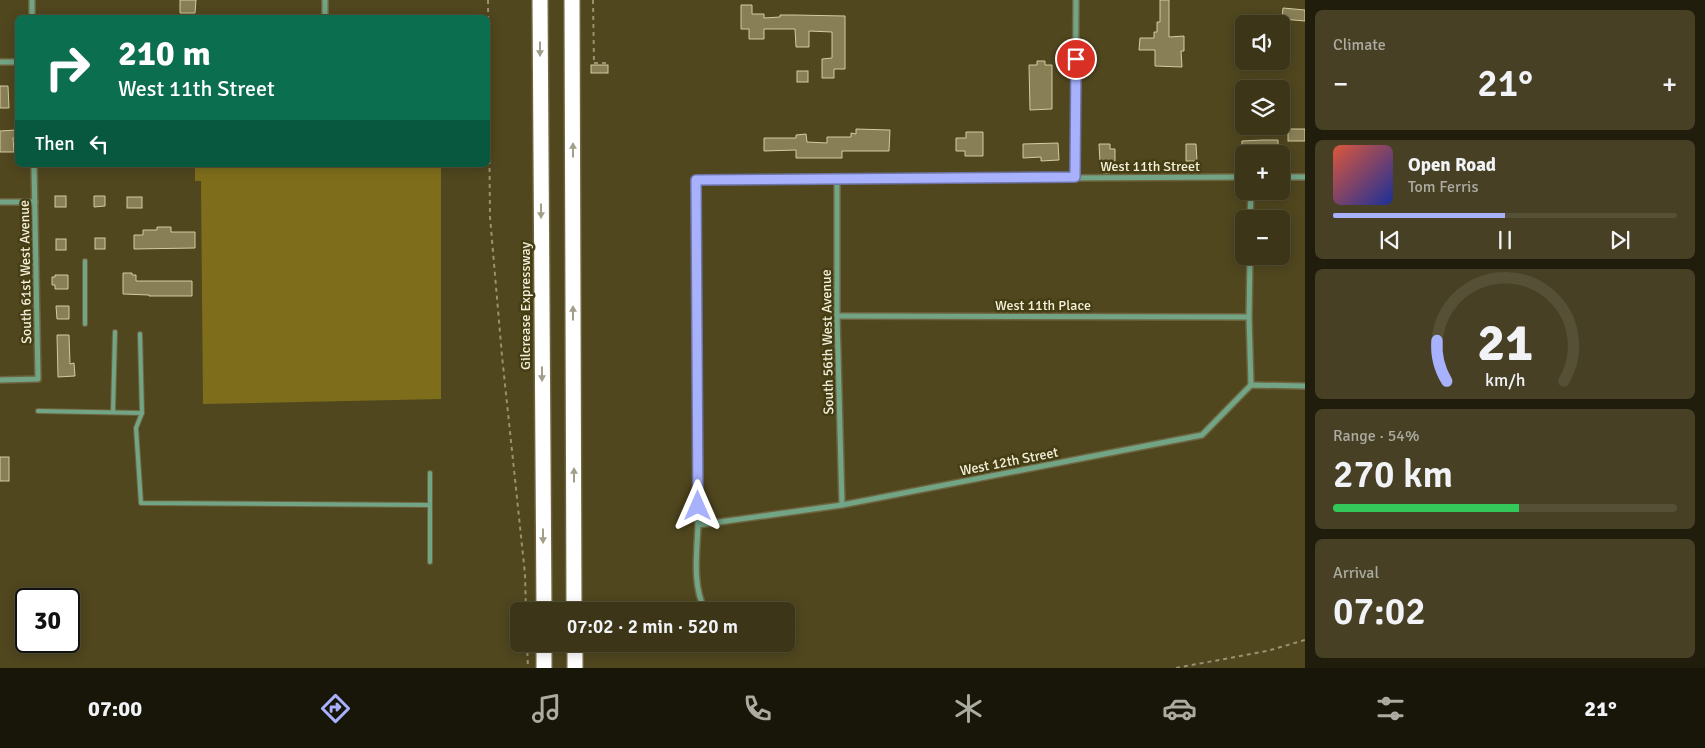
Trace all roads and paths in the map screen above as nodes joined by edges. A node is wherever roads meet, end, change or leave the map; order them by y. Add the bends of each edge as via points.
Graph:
1 (32, 0) edge
2 (325, 0) edge
3 (488, 0) edge
4 (540, 0) edge
5 (572, 0) edge
6 (593, 0) edge
7 (1076, 0) edge
8 (32, 15) edge
9 (325, 15) edge
10 (488, 15) edge
11 (0, 62) edge
12 (15, 62) edge
13 (605, 65) dead end
14 (34, 167) edge
15 (490, 167) edge
16 (1075, 177) junction
17 (1235, 177) edge
18 (1290, 177) edge
19 (1305, 177) edge
20 (836, 178) junction
21 (0, 202) edge
22 (35, 202) junction
23 (85, 261) dead end
24 (1250, 265) edge
25 (837, 316) junction
26 (1249, 317) junction
27 (85, 324) dead end
28 (115, 332) dead end
29 (140, 334) dead end
30 (0, 380) edge
31 (1251, 385) junction
32 (1305, 386) edge
33 (38, 411) dead end
34 (114, 412) junction
35 (142, 413) junction
36 (430, 473) dead end
37 (430, 505) junction
38 (842, 505) junction
39 (698, 525) junction
40 (430, 562) dead end
41 (526, 602) edge
42 (544, 602) edge
43 (574, 602) edge
44 (701, 602) edge
45 (1305, 640) edge
46 (527, 652) edge
47 (544, 652) edge
48 (575, 652) edge
49 (528, 668) edge
50 (544, 668) edge
51 (575, 668) edge
52 (1176, 668) edge

1 - 8 street
2 - 9 street
3 - 10 path
4 -> 42 highway, Gilcrease Expressway
43 -> 5 highway
6 - 13 path via 594,64 605,62
7 - 16 street
11 - 12 street
14 - 22 street, South 61st West Avenue
15 - 41 path via 490,218
16 - 17 street, West 11th Street
16 - 20 street, West 11th Street
18 - 19 street
20 - 25 street, South 56th West Avenue
20 - 39 street, West 11th Street via 696,180
21 - 22 street
22 - 30 street, South 61st West Avenue via 38,379
23 - 27 lane
24 - 26 street
25 - 26 street, West 11th Place
25 - 38 street, South 56th West Avenue
26 - 31 street
28 - 34 lane
29 - 35 lane
31 - 32 street
31 - 38 street, West 12th Street via 1202,435
33 - 34 lane
34 - 35 lane
35 - 37 lane via 136,428 141,503
36 - 37 lane
37 - 40 lane
38 - 39 street, West 12th Street
39 - 44 street via 696,578
45 - 52 path via 1268,651
46 - 49 path
47 - 50 highway
48 - 51 highway

